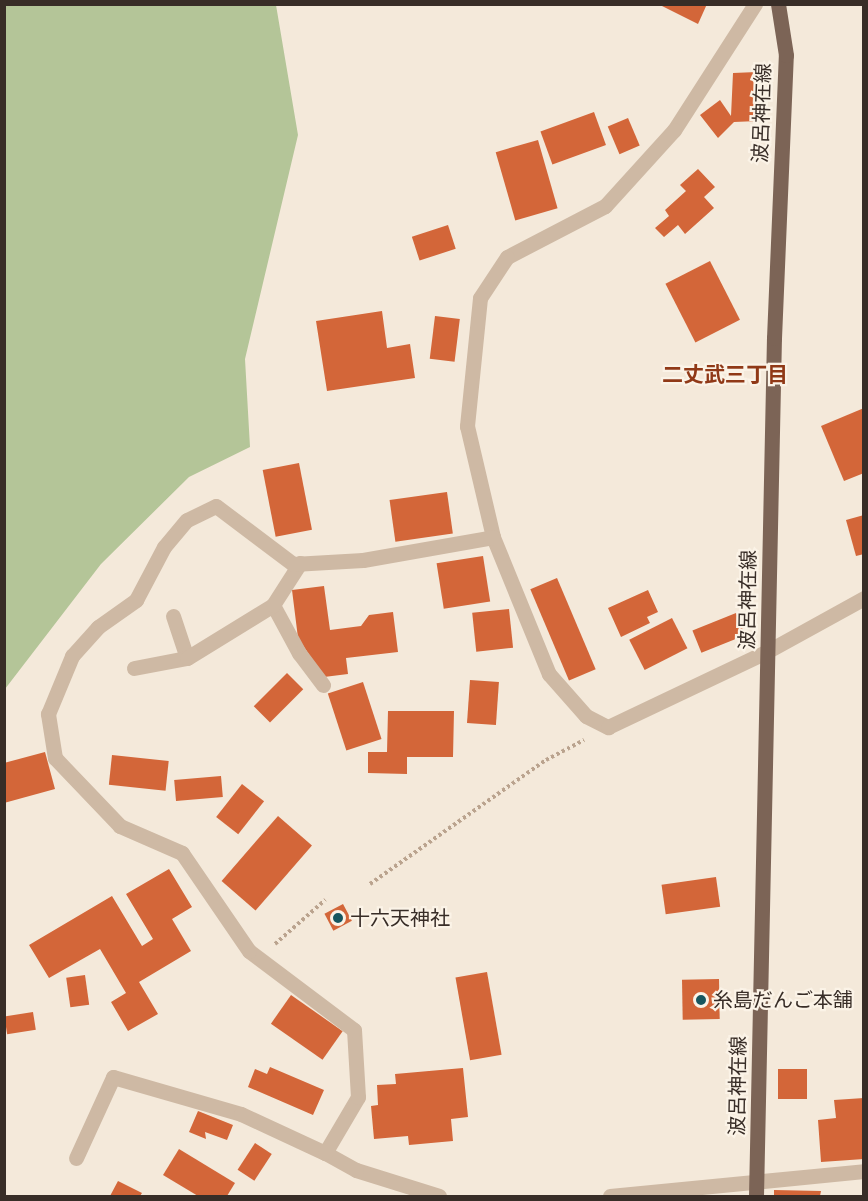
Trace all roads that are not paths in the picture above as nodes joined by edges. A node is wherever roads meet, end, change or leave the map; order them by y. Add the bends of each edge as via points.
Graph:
1 (755, 4) edge
2 (778, 4) edge
3 (493, 537) junction
4 (300, 563) junction
5 (864, 598) edge
6 (273, 605) junction
7 (173, 616) dead end
8 (768, 651) junction
9 (187, 658) junction
10 (134, 668) dead end
11 (323, 685) dead end
12 (325, 1153) junction
13 (76, 1158) dead end
14 (864, 1171) edge
15 (757, 1179) junction
16 (409, 1193) edge
17 (439, 1197) edge
18 (610, 1197) edge
19 (756, 1197) edge

1 - 3 street via 674,130 605,206 507,257 480,298 467,426
2 - 8 main road, 波呂神在線 via 786,55 774,338
3 - 4 street via 363,560
3 - 8 street via 549,674 586,716 608,727
4 - 6 street
4 - 12 street via 293,564 216,506 188,520 164,547 136,600 98,627 72,656 48,714 55,758 120,826 182,853 249,951 354,1030 357,1097
5 - 8 street
6 - 9 street
6 - 11 street via 299,653
7 - 9 street
8 - 15 main road, 波呂神在線
9 - 10 street
12 - 13 street via 241,1114 113,1077
12 - 16 street
14 - 15 street
15 - 18 street
15 - 19 main road, 波呂神在線
16 - 17 street

